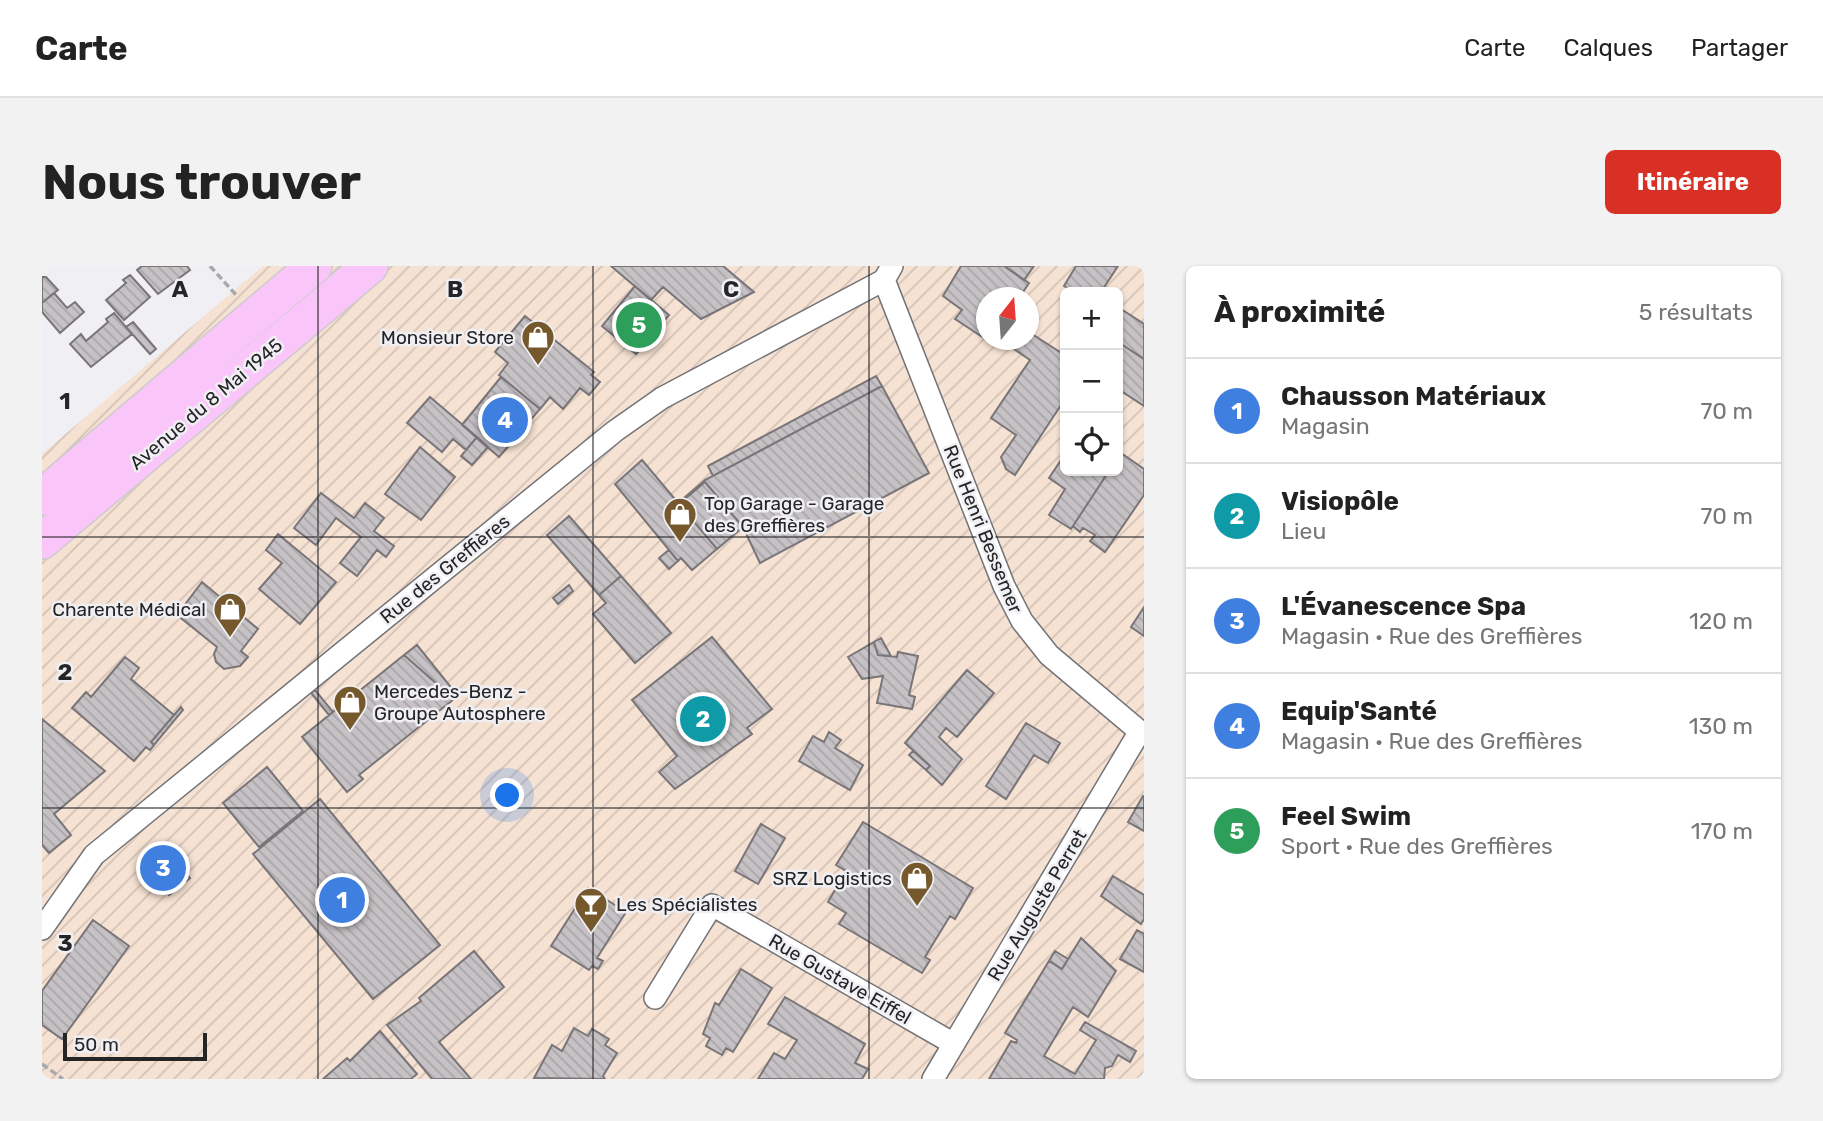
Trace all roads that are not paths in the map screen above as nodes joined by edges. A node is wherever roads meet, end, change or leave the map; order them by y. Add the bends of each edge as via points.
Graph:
1 (314, 266) edge
2 (370, 266) edge
3 (888, 273) edge
4 (42, 497) edge
5 (42, 541) edge
6 (1142, 733) edge
7 (42, 929) edge
8 (655, 999) dead end
9 (954, 1044) junction
10 (933, 1079) edge

1 - 4 main road, Avenue du 8 Mai 1945
2 - 5 main road, Avenue du 8 Mai 1945
3 - 6 street, Rue Henri Bessemer via 1004,586 1022,621 1048,655
3 - 7 street, Rue des Greffières via 662,398 615,431 94,855
6 - 9 street, Rue Auguste Perret
8 - 9 street, Rue Gustave Eiffel via 712,905
9 - 10 street, Rue Auguste Perret

